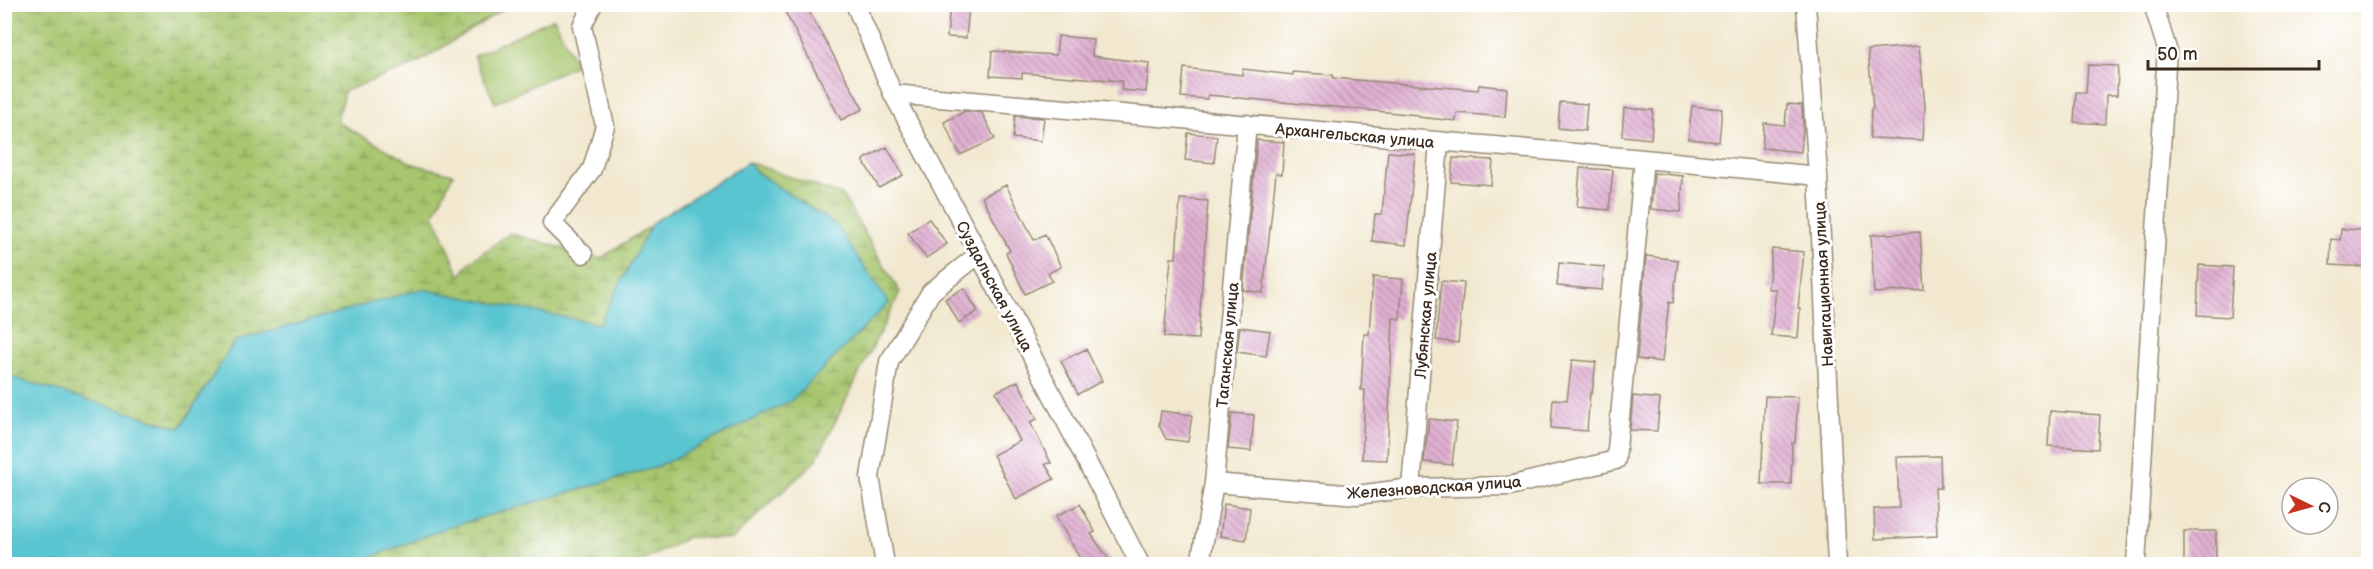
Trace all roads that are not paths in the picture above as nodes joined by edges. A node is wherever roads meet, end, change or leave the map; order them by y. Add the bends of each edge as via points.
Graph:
1 (593, 4) edge
2 (855, 4) edge
3 (1806, 4) edge
4 (2153, 4) edge
5 (893, 94) junction
6 (1247, 124) junction
7 (1439, 143) junction
8 (1644, 159) junction
9 (1818, 176) junction
10 (583, 254) dead end
11 (979, 254) junction
12 (1214, 483) junction
13 (1411, 488) junction
14 (885, 564) edge
15 (1140, 564) edge
16 (1200, 564) edge
17 (1837, 564) edge
18 (2136, 564) edge

1 - 10 street via 582,26 605,126 592,169 552,224
2 - 5 street, Суздальская улица
3 - 9 street, Навигационная улица
4 - 18 street via 2167,49
5 - 6 street, Архангельская улица
5 - 11 street, Суздальская улица
6 - 7 street, Архангельская улица
6 - 12 street, Таганская улица
7 - 8 street, Архангельская улица
7 - 13 street, Лубянская улица
8 - 9 street, Архангельская улица
8 - 13 street, Железноводская улица via 1616,460 1509,486
9 - 17 street, Навигационная улица
11 - 14 street via 931,292 889,362 870,477
11 - 15 street, Суздальская улица
12 - 13 street, Железноводская улица via 1357,495
12 - 16 street, Таганская улица

